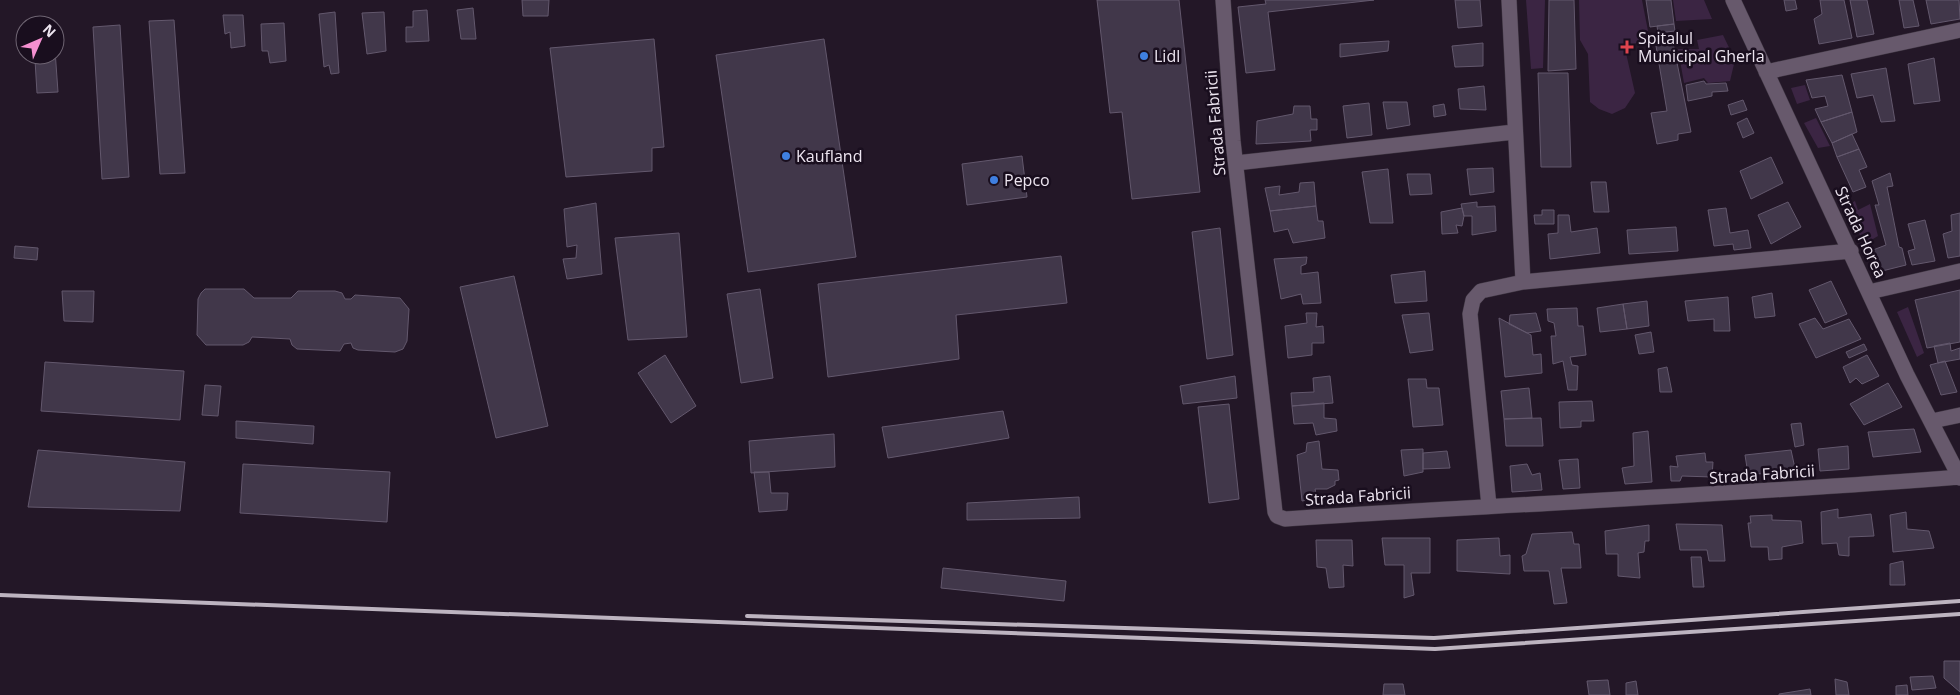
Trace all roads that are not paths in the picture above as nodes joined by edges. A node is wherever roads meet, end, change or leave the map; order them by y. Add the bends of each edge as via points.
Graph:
1 (1223, 0) edge
2 (1509, 0) edge
3 (1733, 0) edge
4 (1960, 30) edge
5 (1766, 72) junction
6 (1514, 132) junction
7 (1236, 163) junction
8 (1851, 252) junction
9 (1960, 271) edge
10 (1523, 282) junction
11 (1869, 292) junction
12 (1960, 415) edge
13 (1932, 421) junction
14 (1960, 478) edge
15 (1489, 506) junction

1 - 7 street, Strada Fabricii
2 - 6 street
3 - 5 street, Strada Horea
4 - 5 street
5 - 8 street, Strada Horea
6 - 7 street
6 - 10 street
7 - 15 street, Strada Fabricii via 1277,516 1285,519
8 - 10 street
8 - 11 street, Strada Horea
9 - 11 street
10 - 15 street via 1481,291 1473,300 1470,314
11 - 13 street, Strada Horea
12 - 13 street
13 - 14 street, Strada Horea
14 - 15 street, Strada Fabricii

